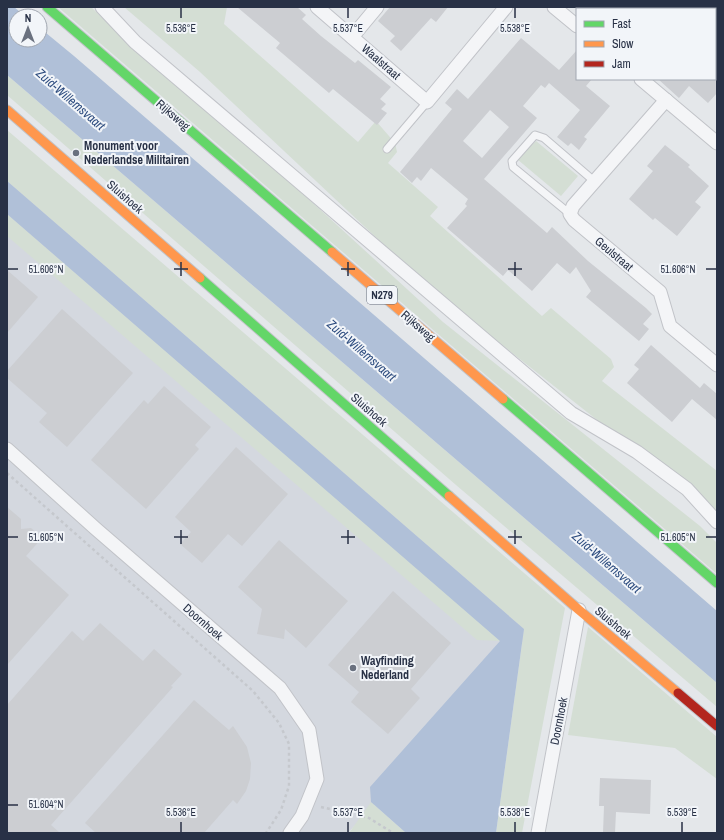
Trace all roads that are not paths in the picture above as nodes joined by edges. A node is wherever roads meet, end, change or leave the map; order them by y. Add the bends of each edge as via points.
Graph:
1 (47, 7) edge
2 (102, 7) edge
3 (317, 7) edge
4 (377, 7) edge
5 (506, 7) edge
6 (554, 7) edge
7 (576, 25) edge
8 (352, 37) junction
9 (642, 80) edge
10 (666, 100) junction
11 (427, 102) junction
12 (7, 110) edge
13 (717, 143) edge
14 (387, 149) dead end
15 (594, 181) junction
16 (570, 214) junction
17 (717, 365) edge
18 (7, 449) edge
19 (717, 522) edge
20 (717, 583) edge
21 (580, 610) junction
22 (717, 726) edge
23 (290, 833) edge
24 (538, 833) edge

1 - 20 street, Rijksweg / N279
2 - 19 street via 135,42 572,413 649,461 687,490
3 - 8 street, Waalstraat
4 - 8 street
5 - 11 street
6 - 7 street
8 - 11 street, Waalstraat
9 - 10 street
10 - 13 street
10 - 15 street
11 - 14 lane
12 - 21 street, Sluishoek
15 - 16 street via 573,206
15 - 16 lane, Geulstraat via 544,138 535,135 512,161 513,167
16 - 17 street, Geulstraat via 660,292 670,326
18 - 23 street, Doornhoek via 280,688 309,730 316,779 302,816
21 - 22 street, Sluishoek
21 - 24 street, Doornhoek

